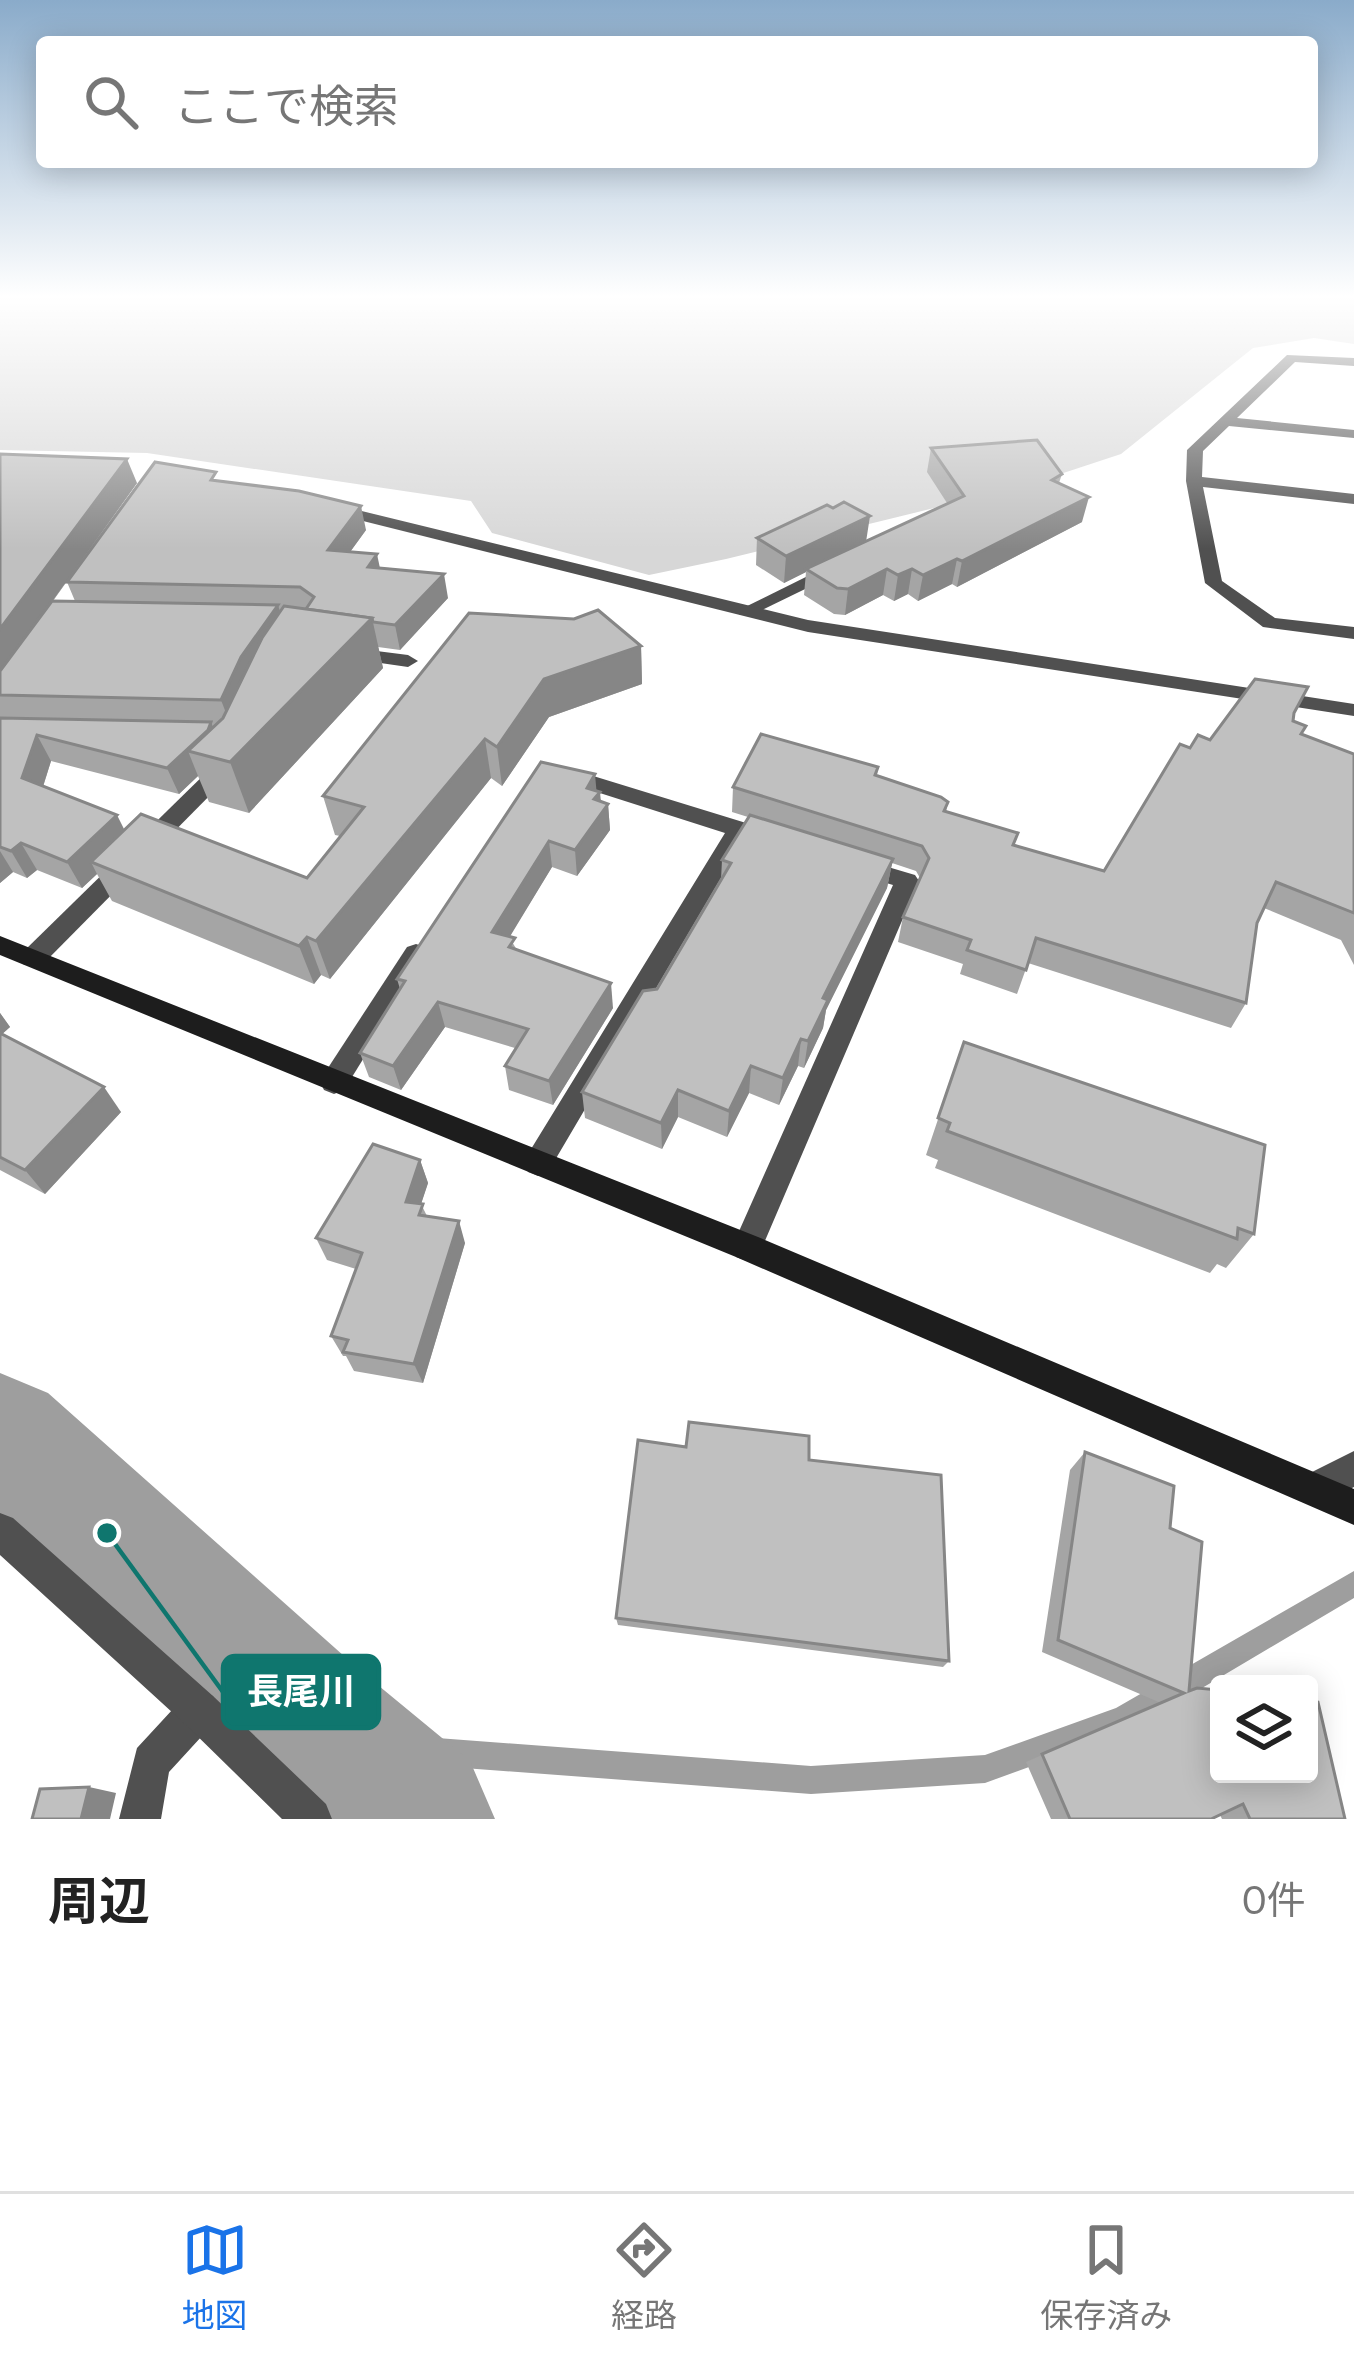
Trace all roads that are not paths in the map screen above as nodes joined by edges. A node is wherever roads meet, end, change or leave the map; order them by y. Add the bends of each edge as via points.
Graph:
1 (1269, 380) edge
2 (1226, 421) junction
3 (1354, 434) edge
4 (1193, 481) junction
5 (1354, 499) edge
6 (306, 502) edge
7 (847, 561) edge
8 (746, 611) junction
9 (1354, 633) edge
10 (338, 652) edge
11 (408, 661) dead end
12 (1354, 710) edge
13 (236, 750) edge
14 (538, 766) edge
15 (739, 829) junction
16 (802, 848) edge
17 (844, 861) edge
18 (436, 924) edge
19 (0, 945) edge
20 (33, 958) junction
21 (334, 1082) junction
22 (538, 1163) junction
23 (747, 1247) junction
24 (1354, 1468) edge
25 (1314, 1490) junction
26 (1354, 1507) edge
27 (0, 1532) edge
28 (199, 1710) junction
29 (140, 1819) edge
30 (310, 1819) edge

1 - 2 street
2 - 3 street
2 - 4 street via 1195,450
4 - 5 street
4 - 9 street via 1214,583 1270,623
6 - 8 street
7 - 8 street
8 - 12 street
10 - 11 street
13 - 20 street
14 - 15 street
15 - 16 street
15 - 22 street
17 - 23 street via 907,881
18 - 21 street
19 - 20 street
20 - 21 street
21 - 22 street
22 - 23 street
23 - 25 street
24 - 25 street
25 - 26 street
27 - 28 street
28 - 29 street via 151,1762
28 - 30 street

